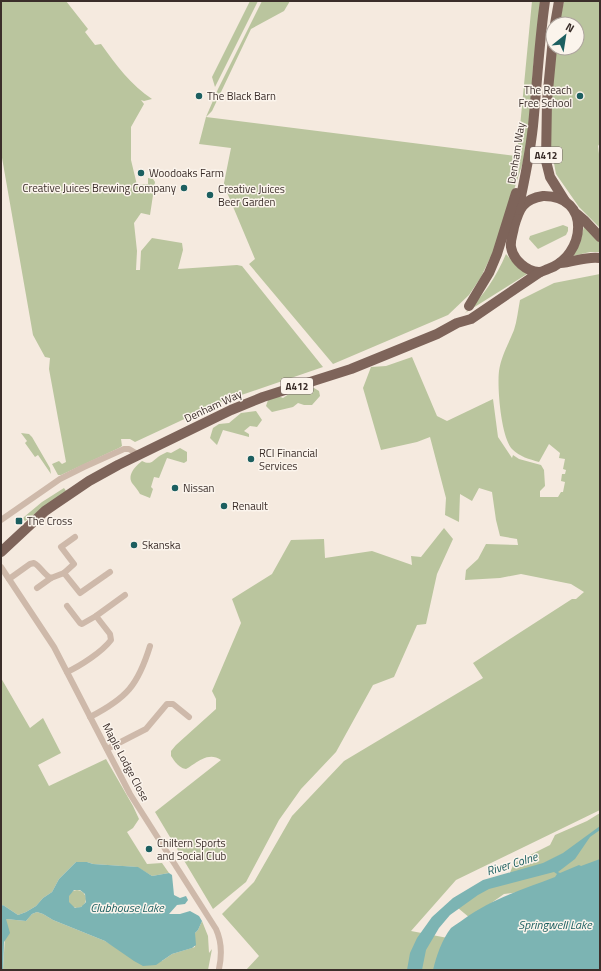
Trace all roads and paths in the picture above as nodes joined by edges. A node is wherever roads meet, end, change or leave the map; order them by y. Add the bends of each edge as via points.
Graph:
1 (545, 1) edge
2 (558, 1) edge
3 (556, 16) edge
4 (551, 56) edge
5 (527, 161) junction
6 (568, 204) junction
7 (518, 212) junction
8 (577, 214) junction
9 (600, 237) edge
10 (511, 240) junction
11 (600, 258) edge
12 (560, 263) junction
13 (540, 272) junction
14 (469, 306) junction
15 (457, 323) junction
16 (140, 455) junction
17 (1, 520) edge
18 (75, 537) dead end
19 (1, 552) edge
20 (2, 571) edge
21 (110, 572) dead end
22 (64, 573) junction
23 (51, 578) junction
24 (9, 579) junction
25 (37, 588) dead end
26 (125, 594) dead end
27 (67, 606) dead end
28 (96, 616) junction
29 (150, 646) dead end
30 (67, 672) junction
31 (190, 717) dead end
32 (90, 718) junction
33 (107, 749) junction
34 (219, 969) edge

1 - 5 main road, Denham Way / A412 via 533,128
2 - 3 main road
4 - 6 main road, A412 via 547,101 546,161 552,181
5 - 7 main road, Denham Way / A412
5 - 14 main road, A412 via 497,254
6 - 7 main road via 559,198 538,196 527,201
6 - 8 main road
7 - 10 main road
8 - 9 main road
8 - 12 main road via 577,237 573,247
10 - 13 main road via 512,252 520,263 528,269
10 - 14 main road, Denham Way / A412 via 488,283
11 - 12 main road via 591,257
12 - 13 main road
13 - 15 main road, Denham Way / A412 via 471,319
14 - 15 main road, Denham Way / A412
15 - 16 main road, Denham Way / A412 via 437,334 352,369 263,397 231,410
16 - 17 street via 130,448 124,449 84,467 60,479
16 - 19 main road, Denham Way / A412 via 101,474 69,494 45,511
18 - 22 street via 61,547 74,564
20 - 24 street, Maple Lodge Close
21 - 22 street via 80,593
22 - 23 street
23 - 24 street via 34,563
23 - 25 street
24 - 30 street, Maple Lodge Close via 54,647
26 - 28 street
27 - 28 street via 82,624
28 - 30 street via 110,634 110,640 99,651
29 - 32 street via 141,672 129,690
30 - 32 street, Maple Lodge Close
31 - 33 street via 173,704 167,704 146,729
32 - 33 street, Maple Lodge Close
33 - 34 street, Maple Lodge Close via 138,807 216,929 221,951

